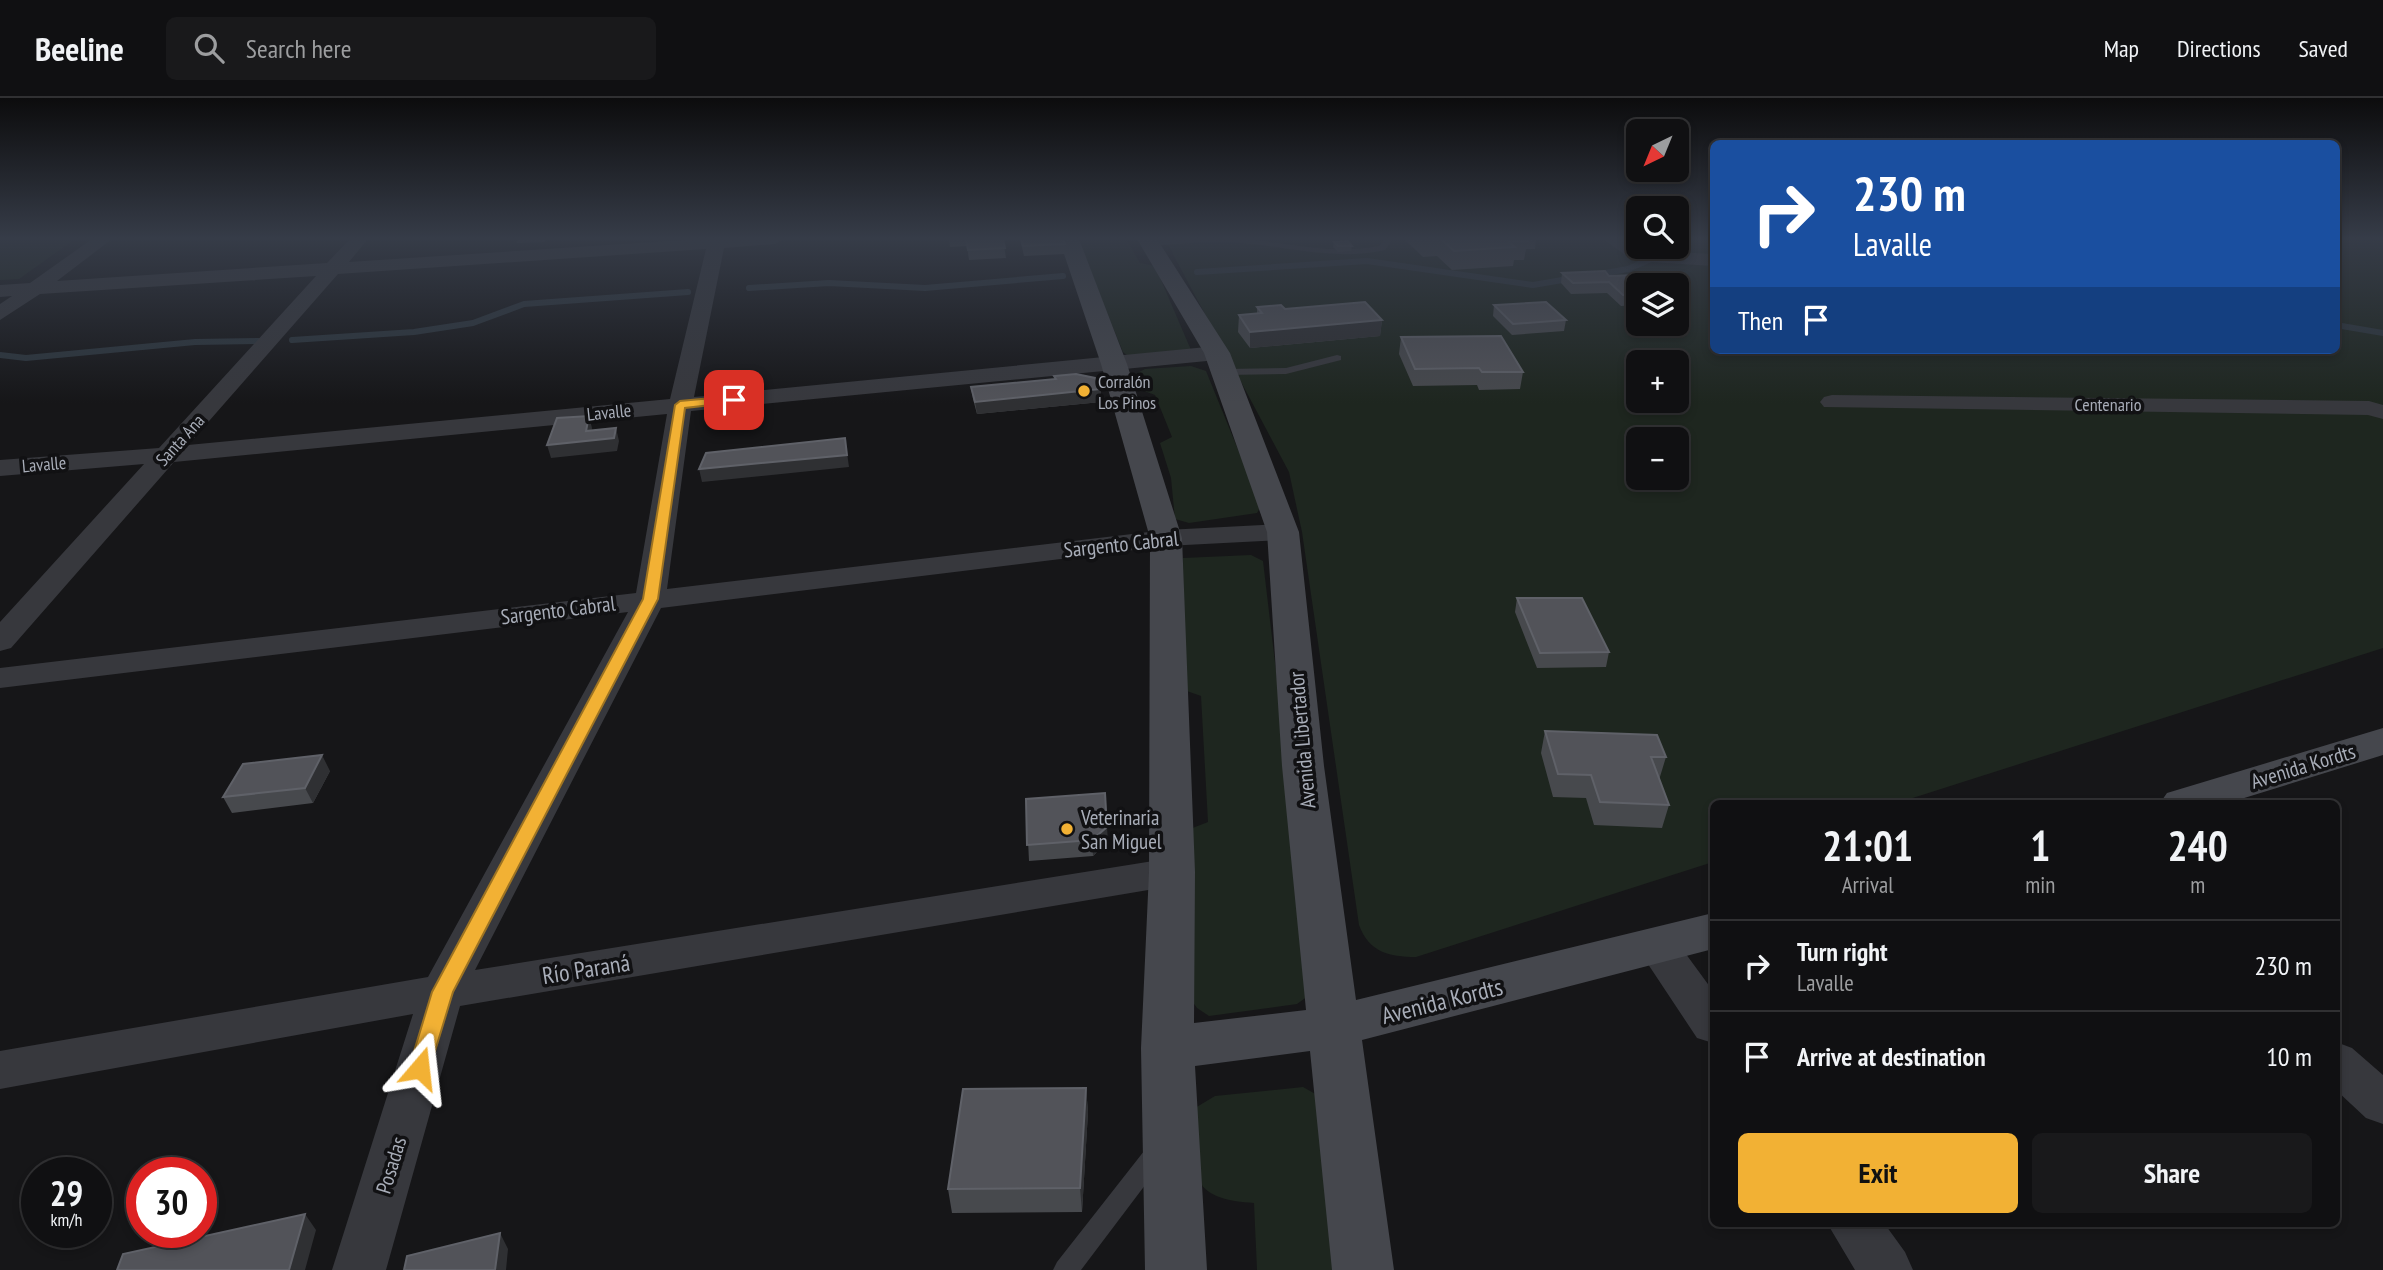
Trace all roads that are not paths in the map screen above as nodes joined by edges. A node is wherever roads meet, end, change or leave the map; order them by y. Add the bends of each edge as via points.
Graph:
1 (27, 294) edge
2 (311, 294) edge
3 (705, 294) edge
4 (1089, 294) edge
5 (1180, 294) edge
6 (0, 314) edge
7 (1337, 358) dead end
8 (1221, 363) junction
9 (1114, 364) junction
10 (1832, 402) dead end
11 (680, 405) junction
12 (2383, 412) edge
13 (166, 455) junction
14 (0, 468) edge
15 (1283, 533) junction
16 (1166, 538) junction
17 (650, 599) junction
18 (0, 641) edge
19 (0, 678) edge
20 (2383, 741) edge
21 (2192, 800) edge
22 (1172, 872) junction
23 (1710, 932) edge
24 (1657, 946) junction
25 (442, 992) junction
26 (1710, 1021) edge
27 (1333, 1027) junction
28 (1167, 1048) junction
29 (2340, 1065) edge
30 (0, 1070) edge
31 (2383, 1104) edge
32 (1168, 1136) junction
33 (1856, 1227) edge
34 (359, 1270) edge
35 (1066, 1270) edge
36 (1176, 1270) edge
37 (1363, 1270) edge
38 (1886, 1270) edge

1 - 6 street
2 - 13 street, Santa Ana
3 - 11 street, Posadas
4 - 9 main road
5 - 8 main road, Avenida Libertador
7 - 8 lane via 1286,371
8 - 9 street, Lavalle
8 - 15 main road, Avenida Libertador
9 - 11 street, Lavalle
9 - 16 main road
10 - 12 street, Centenario via 2238,404
11 - 13 street, Lavalle
11 - 17 street, Posadas
13 - 14 street, Lavalle
13 - 18 street, Santa Ana
15 - 16 street, Sargento Cabral
15 - 27 main road, Avenida Libertador via 1303,766
16 - 17 street, Sargento Cabral
16 - 22 main road
17 - 19 street, Sargento Cabral
17 - 25 street, Posadas
20 - 21 main road, Avenida Kordts
22 - 25 street, Río Paraná
22 - 28 main road
23 - 24 main road, Avenida Kordts
24 - 26 street
24 - 27 main road, Avenida Kordts
25 - 30 street, Río Paraná
25 - 34 street, Posadas
27 - 28 main road, Avenida Kordts
27 - 37 main road, Avenida Libertador
28 - 32 main road
29 - 31 street
32 - 35 lane
32 - 36 main road
33 - 38 street

